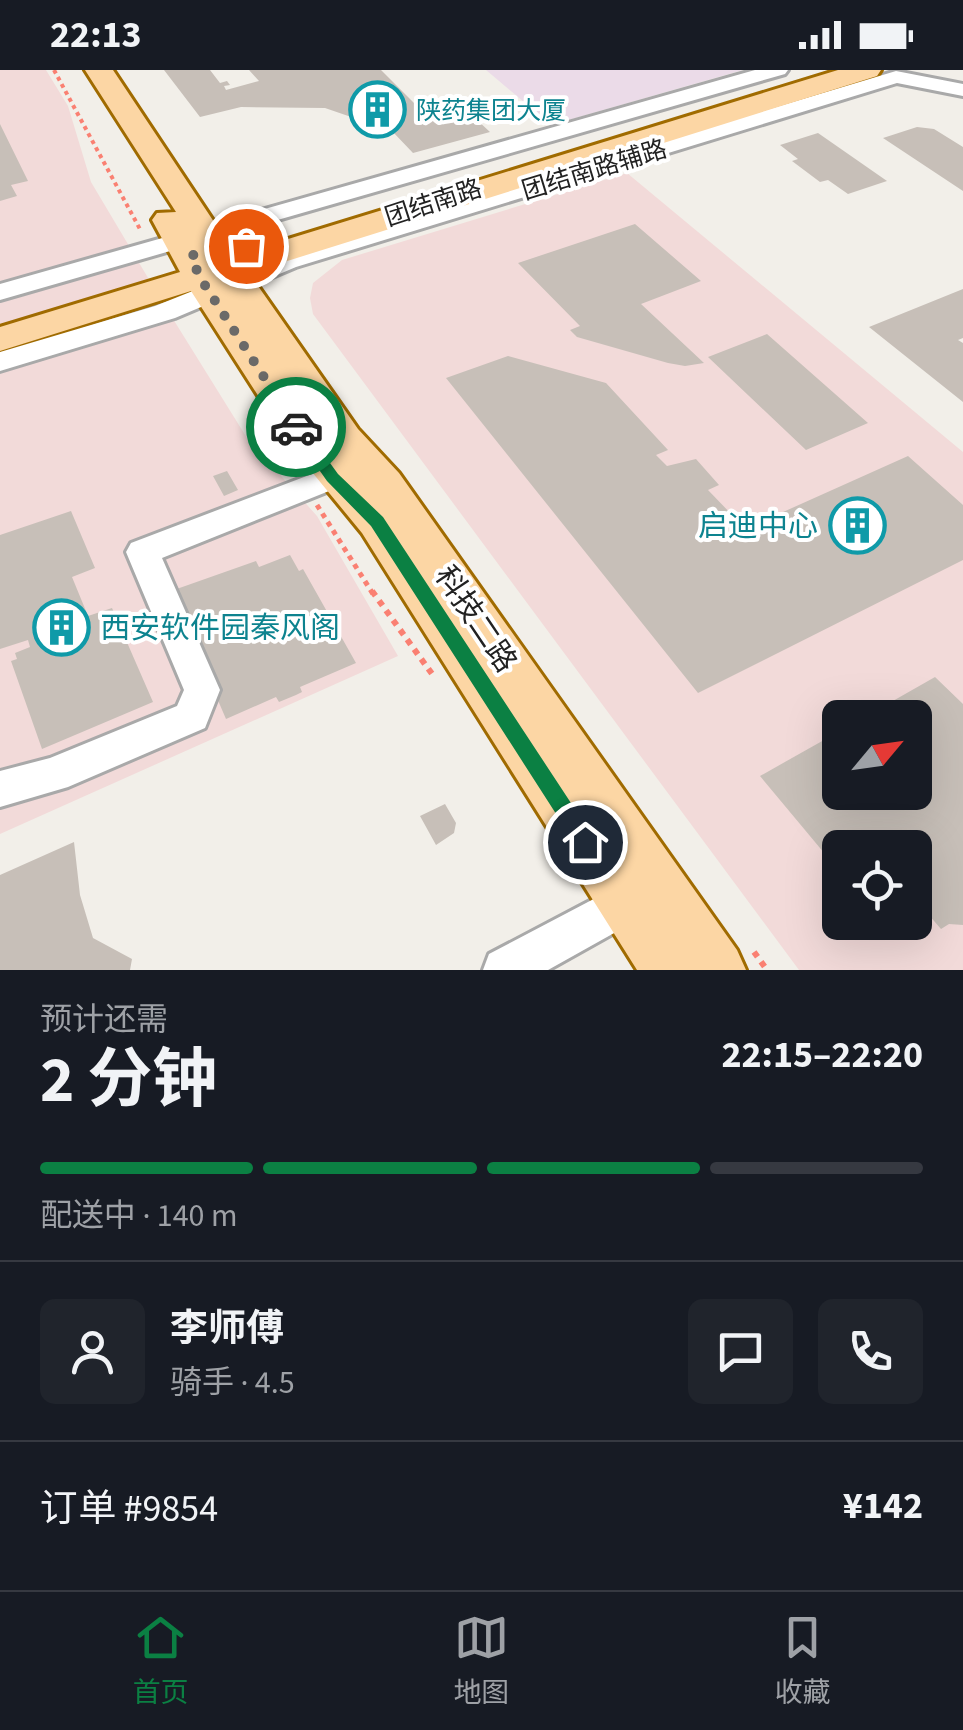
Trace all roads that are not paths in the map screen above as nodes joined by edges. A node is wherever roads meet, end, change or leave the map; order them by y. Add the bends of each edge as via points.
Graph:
1 (76, 70) edge
2 (100, 70) edge
3 (778, 70) edge
4 (830, 70) edge
5 (867, 70) edge
6 (944, 70) edge
7 (963, 81) edge
8 (963, 90) edge
9 (203, 261) junction
10 (0, 292) edge
11 (0, 312) edge
12 (0, 338) edge
13 (0, 362) edge
14 (319, 483) junction
15 (0, 789) edge
16 (626, 904) junction
17 (505, 970) edge
18 (670, 970) edge
19 (717, 970) edge

1 - 9 main road, 科技二路
2 - 9 main road, 科技二路
3 - 9 street, 团结南路辅路
4 - 9 main road, 团结南路
5 - 9 main road, 团结南路
6 - 7 street
8 - 9 street, 团结南路辅路 via 896,77 287,262
9 - 10 street, 团结南路辅路
9 - 11 main road, 团结南路
9 - 12 main road, 团结南路
9 - 13 street, 团结南路辅路 via 165,312
9 - 14 main road, 科技二路
9 - 19 main road, 科技二路 via 384,484
14 - 15 street via 143,552 202,690 192,717 54,775
14 - 16 main road, 科技二路 via 377,522
16 - 17 street
16 - 18 main road, 科技二路

